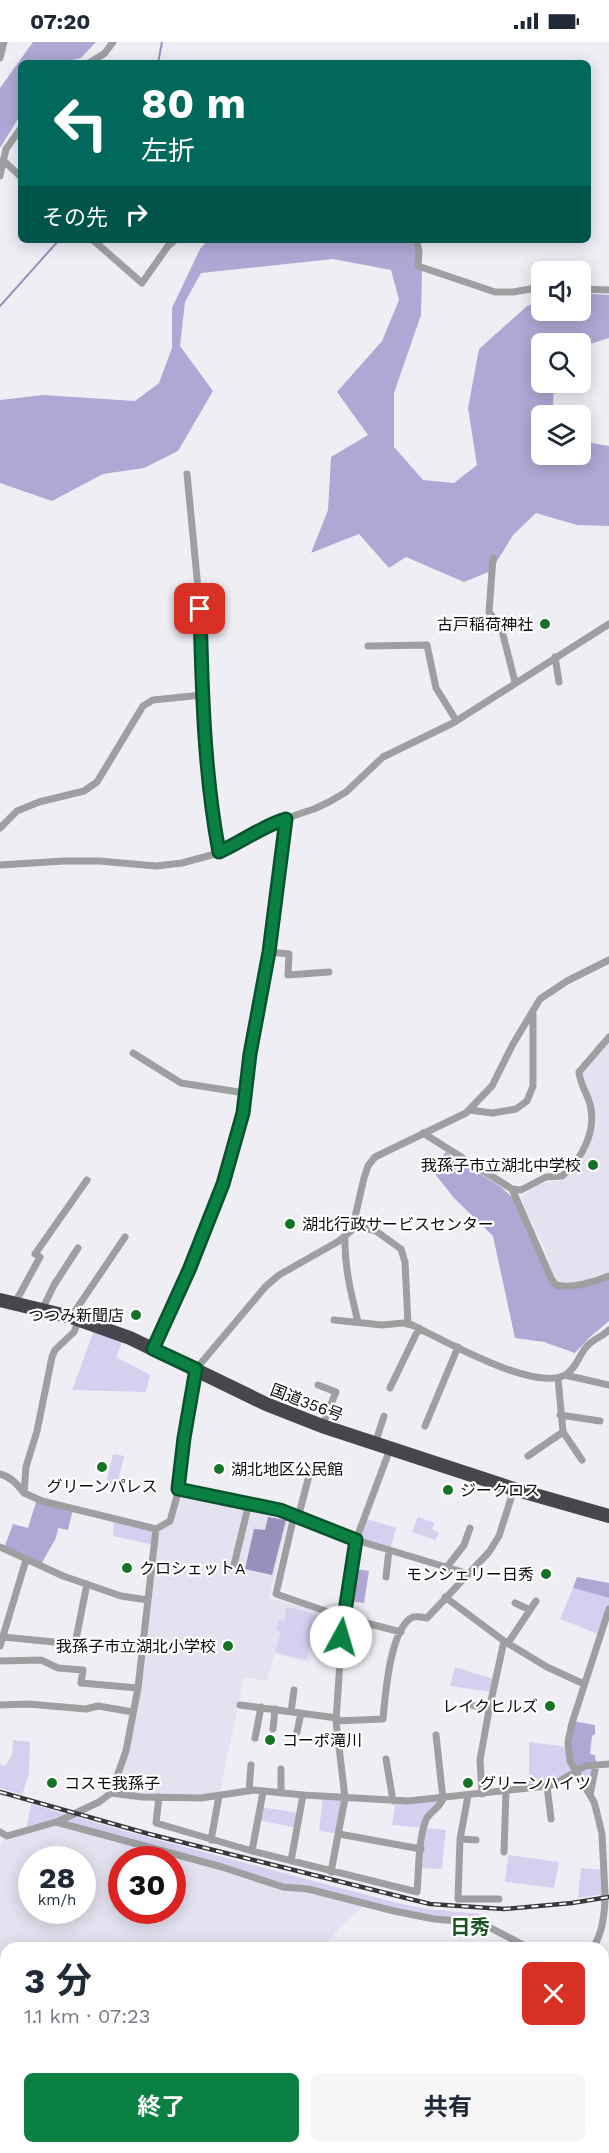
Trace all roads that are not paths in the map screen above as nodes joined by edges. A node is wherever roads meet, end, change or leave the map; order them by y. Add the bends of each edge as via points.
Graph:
1 (4, 42) edge
2 (113, 42) edge
3 (0, 58) edge
4 (94, 60) edge
5 (18, 132) edge
6 (3, 160) junction
7 (18, 174) edge
8 (0, 176) edge
9 (96, 243) edge
10 (172, 243) edge
11 (417, 243) edge
12 (531, 289) edge
13 (591, 289) edge
14 (609, 290) edge
15 (187, 474) dead end
16 (493, 558) dead end
17 (609, 624) edge
18 (368, 646) dead end
19 (555, 657) junction
20 (515, 682) junction
21 (559, 682) dead end
22 (202, 695) junction
23 (456, 720) junction
24 (286, 819) junction
25 (0, 828) edge
26 (219, 852) junction
27 (0, 865) edge
28 (269, 952) junction
29 (609, 960) edge
30 (329, 972) dead end
31 (533, 1011) junction
32 (609, 1037) edge
33 (133, 1053) dead end
34 (245, 1093) junction
35 (469, 1110) junction
36 (423, 1133) junction
37 (87, 1180) dead end
38 (512, 1189) junction
39 (354, 1225) junction
40 (345, 1236) junction
41 (125, 1237) dead end
42 (78, 1248) dead end
43 (609, 1276) edge
44 (0, 1300) edge
45 (15, 1303) junction
46 (42, 1310) junction
47 (75, 1318) junction
48 (334, 1320) dead end
49 (358, 1322) junction
50 (408, 1324) junction
51 (419, 1329) junction
52 (609, 1330) edge
53 (458, 1347) junction
54 (153, 1349) junction
55 (196, 1369) junction
56 (561, 1377) junction
57 (318, 1385) dead end
58 (609, 1385) edge
59 (390, 1388) dead end
60 (560, 1415) junction
61 (384, 1416) dead end
62 (600, 1421) dead end
63 (322, 1426) junction
64 (425, 1426) dead end
65 (563, 1432) junction
66 (375, 1444) junction
67 (390, 1449) junction
68 (528, 1456) dead end
69 (582, 1460) dead end
70 (311, 1468) dead end
71 (0, 1474) edge
72 (178, 1489) junction
73 (514, 1489) junction
74 (24, 1493) junction
75 (249, 1503) junction
76 (609, 1516) edge
77 (296, 1517) junction
78 (470, 1528) dead end
79 (156, 1529) junction
80 (356, 1540) junction
81 (0, 1547) edge
82 (390, 1550) junction
83 (26, 1560) junction
84 (234, 1565) dead end
85 (447, 1567) junction
86 (469, 1574) junction
87 (386, 1577) dead end
88 (87, 1584) junction
89 (445, 1597) junction
90 (148, 1600) junction
91 (536, 1601) dead end
92 (515, 1603) dead end
93 (609, 1609) edge
94 (530, 1611) junction
95 (343, 1617) junction
96 (401, 1632) junction
97 (3, 1637) junction
98 (506, 1642) junction
99 (0, 1646) edge
100 (0, 1661) edge
101 (584, 1684) junction
102 (138, 1688) junction
103 (294, 1690) dead end
104 (468, 1704) dead end
105 (0, 1705) edge
106 (240, 1705) dead end
107 (261, 1707) junction
108 (275, 1709) junction
109 (489, 1710) junction
110 (133, 1712) junction
111 (291, 1712) junction
112 (301, 1713) junction
113 (337, 1720) junction
114 (273, 1729) dead end
115 (297, 1732) dead end
116 (436, 1735) dead end
117 (255, 1738) dead end
118 (386, 1759) dead end
119 (609, 1764) edge
120 (596, 1765) junction
121 (251, 1766) dead end
122 (281, 1769) dead end
123 (576, 1772) junction
124 (547, 1786) junction
125 (249, 1791) junction
126 (506, 1791) junction
127 (263, 1792) junction
128 (111, 1793) junction
129 (281, 1793) junction
130 (482, 1794) junction
131 (590, 1795) junction
132 (219, 1796) junction
133 (303, 1796) junction
134 (468, 1796) junction
135 (159, 1797) junction
136 (345, 1798) junction
137 (443, 1799) junction
138 (393, 1801) junction
139 (551, 1819) dead end
140 (56, 1822) junction
141 (0, 1832) edge
142 (339, 1834) junction
143 (460, 1839) junction
144 (211, 1840) junction
145 (476, 1840) dead end
146 (421, 1848) junction
147 (252, 1851) junction
148 (504, 1852) dead end
149 (291, 1861) junction
150 (332, 1872) junction
151 (499, 1899) dead end
152 (518, 1942) edge
153 (596, 1942) edge

1 - 3 street
2 - 4 street
5 - 6 street
6 - 7 street
6 - 8 street
9 - 10 street via 142,283
11 - 12 street via 418,267 495,292
13 - 14 street
15 - 22 street via 200,609
16 - 20 street via 489,612 501,627
17 - 19 street
18 - 23 street via 427,645 436,688
19 - 20 street
19 - 21 street
20 - 23 street
22 - 25 street via 153,700 143,706 97,782 84,790 17,811
22 - 26 street
23 - 24 street via 382,757 346,792 329,802
24 - 26 street
24 - 28 street
26 - 27 street via 156,866 99,861
28 - 30 street via 289,954 288,975
28 - 34 street
29 - 31 street via 540,999
31 - 35 street via 492,1086
31 - 35 street via 533,1086 527,1101 516,1109 493,1113
32 - 38 street via 579,1072 592,1118 580,1156 562,1176 546,1177 521,1190
33 - 34 street via 181,1083
34 - 54 street via 223,1184
35 - 36 street
36 - 38 street
36 - 39 street via 375,1156 368,1166
37 - 45 street via 35,1254 40,1257
38 - 43 street via 556,1285 563,1287
39 - 40 street
39 - 50 street via 376,1231 401,1249
40 - 49 street via 347,1272
40 - 55 street via 266,1286
41 - 47 street
42 - 46 street
44 - 45 highway, 国道356号
45 - 46 highway, 国道356号
46 - 47 highway, 国道356号
47 - 54 highway, 国道356号
47 - 74 street via 74,1332 52,1357 26,1467
48 - 49 street
49 - 50 street
50 - 51 street
51 - 53 street
51 - 59 street
52 - 56 street via 586,1347 570,1372
53 - 56 street via 534,1378
53 - 64 street via 426,1411
54 - 55 highway, 国道356号
55 - 63 highway, 国道356号 via 266,1404
55 - 72 street
56 - 58 street
56 - 60 street
57 - 63 street via 336,1392
60 - 62 street
60 - 65 street
61 - 66 street
63 - 66 highway, 国道356号
65 - 68 street
65 - 69 street
66 - 67 highway, 国道356号
67 - 73 highway, 国道356号
67 - 80 street
70 - 77 street
71 - 74 street via 15,1482
72 - 75 street
72 - 79 street via 170,1521
73 - 76 highway, 国道356号
73 - 86 street via 499,1536
74 - 79 street
75 - 77 street
75 - 84 street
77 - 80 street
77 - 95 street via 276,1594
78 - 85 street via 464,1545
79 - 90 street
80 - 82 street
80 - 95 street
81 - 83 street
82 - 85 street
82 - 87 street
83 - 88 street
83 - 97 street
85 - 86 street
86 - 89 street
88 - 90 street
88 - 97 street via 75,1644
89 - 96 street via 427,1618 410,1619
89 - 98 street
90 - 102 street
91 - 94 street
92 - 94 street
93 - 101 street
94 - 98 street
95 - 96 street
95 - 113 street
96 - 113 street via 392,1654 383,1719
97 - 99 street
98 - 101 street
98 - 109 street
100 - 102 street via 41,1660 58,1668 83,1670 81,1683
101 - 123 street via 568,1742
102 - 110 street
103 - 111 street
104 - 109 street
105 - 110 street via 98,1707
106 - 107 street
107 - 108 street
107 - 117 street
108 - 111 street
108 - 114 street
109 - 130 street via 480,1760
110 - 128 street via 126,1751
111 - 112 street
112 - 113 street
112 - 115 street
113 - 136 street
116 - 137 street
118 - 138 street
119 - 120 street
120 - 123 street
120 - 131 street
121 - 125 street
122 - 129 street
123 - 124 street
123 - 131 street
124 - 126 street
124 - 139 street
125 - 127 street
125 - 132 street
126 - 130 street
126 - 148 street
127 - 129 street
127 - 147 street
128 - 135 street
128 - 140 street
129 - 133 street
130 - 134 street
131 - 153 street via 603,1834 605,1901 602,1928
132 - 135 street
132 - 144 street
133 - 136 street
133 - 149 street
134 - 137 street
134 - 143 street
135 - 144 street via 156,1823
136 - 138 street
136 - 142 street
137 - 138 street
137 - 146 street via 426,1818
140 - 141 street via 7,1836
140 - 152 street via 283,1887 308,1889 394,1911 478,1923
142 - 146 street
142 - 150 street
143 - 145 street
143 - 151 street via 458,1899
144 - 147 street
146 - 150 street via 417,1892
147 - 149 street
149 - 150 street

